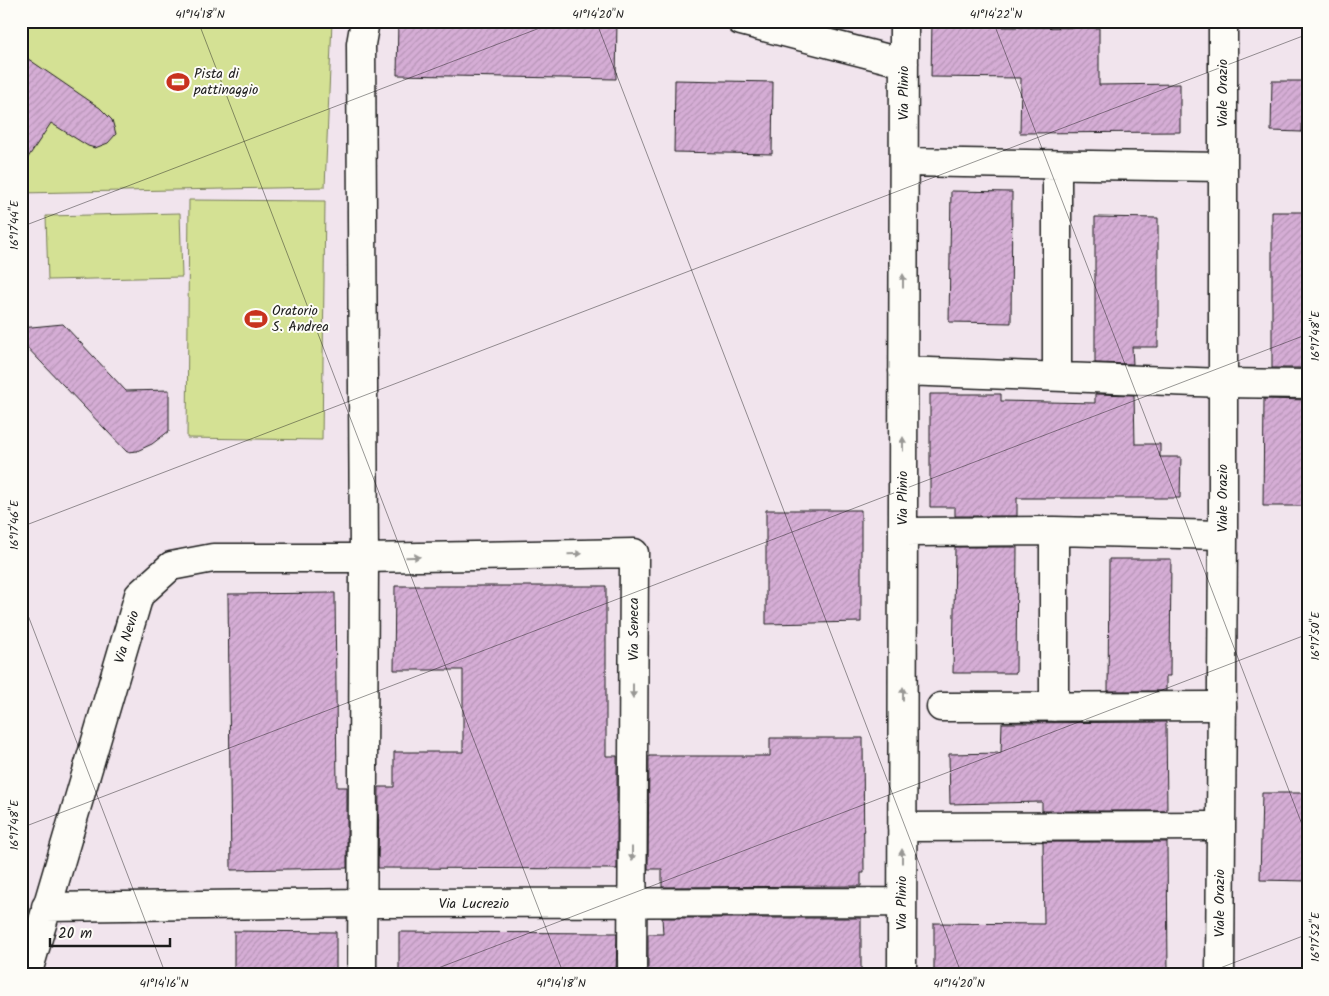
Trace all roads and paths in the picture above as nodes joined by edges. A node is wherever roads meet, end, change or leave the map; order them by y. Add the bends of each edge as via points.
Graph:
1 (365, 21) edge
2 (741, 21) edge
3 (904, 21) edge
4 (1223, 21) edge
5 (904, 63) junction
6 (904, 162) junction
7 (1057, 165) junction
8 (1222, 167) junction
9 (903, 371) junction
10 (1057, 376) junction
11 (1223, 383) junction
12 (1308, 384) edge
13 (1054, 531) junction
14 (903, 532) junction
15 (1223, 535) junction
16 (364, 558) junction
17 (1222, 706) junction
18 (941, 707) dead end
19 (1054, 707) junction
20 (1220, 826) junction
21 (902, 827) junction
22 (902, 902) junction
23 (362, 903) junction
24 (632, 904) junction
25 (46, 907) junction
26 (27, 975) edge
27 (362, 975) edge
28 (632, 975) edge
29 (902, 975) edge
30 (1220, 975) edge

1 - 16 street via 361,44
2 - 5 street
3 - 5 street, Via Plinio
4 - 8 street, Viale Orazio
5 - 6 street, Via Plinio
6 - 7 street
9 -> 6 street, Via Plinio
7 - 8 street
7 - 10 street
8 - 11 street, Viale Orazio
9 - 10 street
14 -> 9 street, Via Plinio
10 - 11 street
11 - 12 street
11 - 15 street, Viale Orazio
13 - 14 street
13 - 15 street
13 - 19 street
21 -> 14 street, Via Plinio
15 - 17 street, Viale Orazio
16 - 23 street
16 -> 24 street, Via Seneca via 634,553
16 - 25 street, Via Nevio via 213,558 171,566 139,595
17 - 19 street
17 - 20 street, Viale Orazio
18 - 19 street
20 - 21 street
20 - 30 street, Viale Orazio
22 -> 21 street, Via Plinio
22 - 24 street, Via Lucrezio
22 - 29 street, Via Plinio
23 - 24 street, Via Lucrezio
23 - 25 street, Via Lucrezio
23 - 27 street
24 - 28 street, Via Seneca
25 - 26 street, Via Nevio

